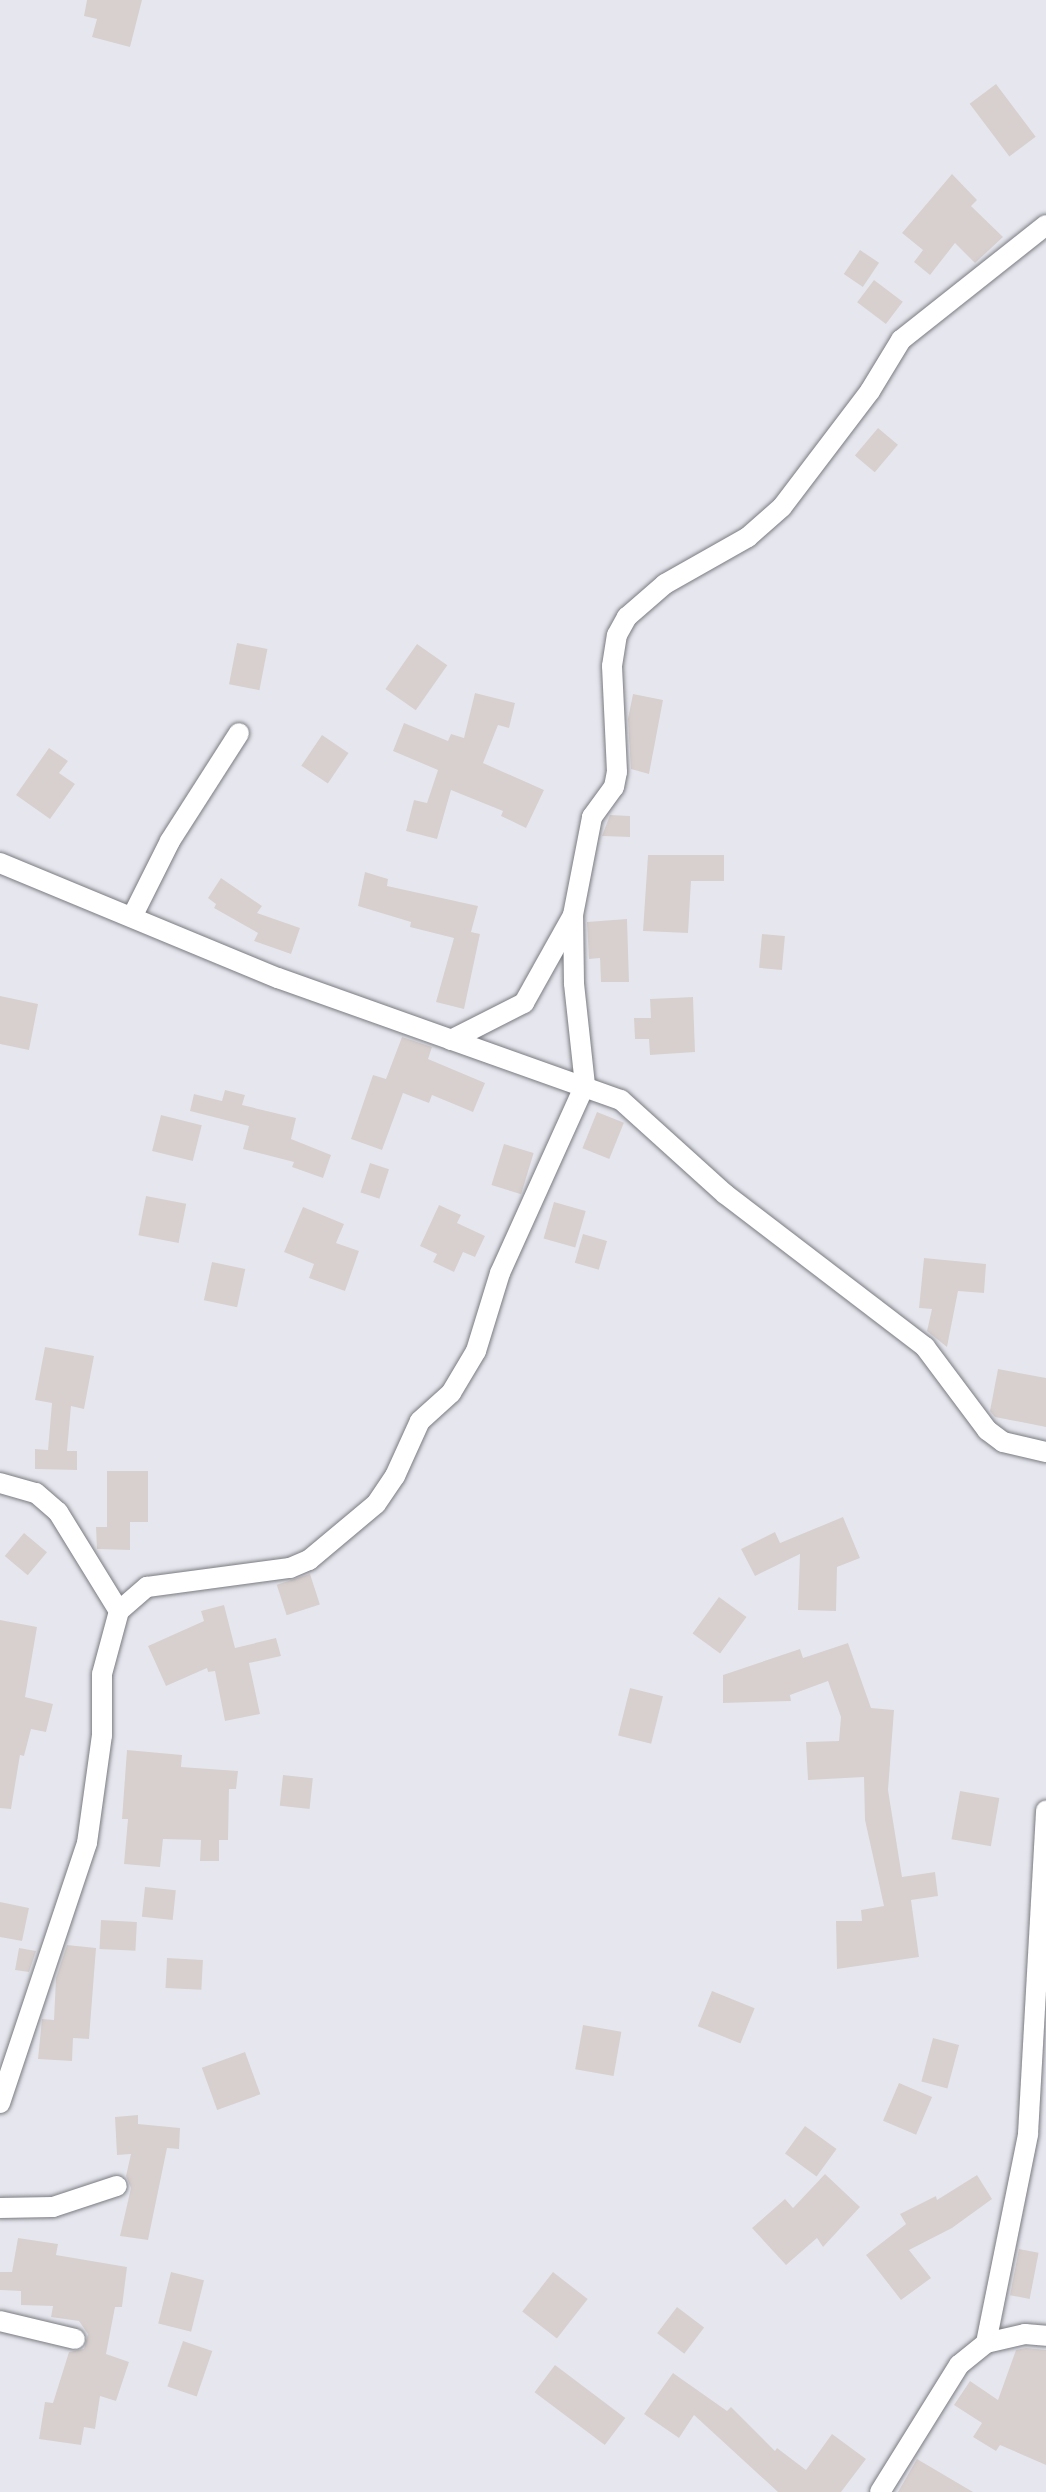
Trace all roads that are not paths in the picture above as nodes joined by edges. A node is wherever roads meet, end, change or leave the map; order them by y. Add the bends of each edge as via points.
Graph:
1 (1046, 225) edge
2 (239, 733) dead end
3 (0, 863) edge
4 (573, 915) junction
5 (132, 917) junction
6 (451, 1040) junction
7 (585, 1085) junction
8 (1046, 1452) edge
9 (0, 1483) edge
10 (120, 1611) junction
11 (1046, 1810) edge
12 (0, 2103) edge
13 (117, 2186) dead end
14 (0, 2208) edge
15 (0, 2322) edge
16 (1046, 2336) edge
17 (75, 2340) dead end
18 (986, 2343) junction
19 (880, 2492) edge

1 - 4 street via 901,340 782,507 748,537 665,584 628,617 612,666 617,772 614,788 592,817
2 - 5 street
3 - 5 street
4 - 6 street via 524,1002
4 - 7 street
5 - 6 street
6 - 7 street
7 - 8 street via 621,1100 725,1194 925,1347 987,1430 1003,1442
7 - 10 street via 500,1273 476,1351 451,1393 420,1422 376,1504 310,1560 147,1586
9 - 10 street via 36,1493 58,1512
10 - 12 street via 102,1674 102,1735 87,1842
11 - 18 street via 1028,2134
13 - 14 street via 54,2207
15 - 17 street
16 - 18 street
18 - 19 street via 959,2365

